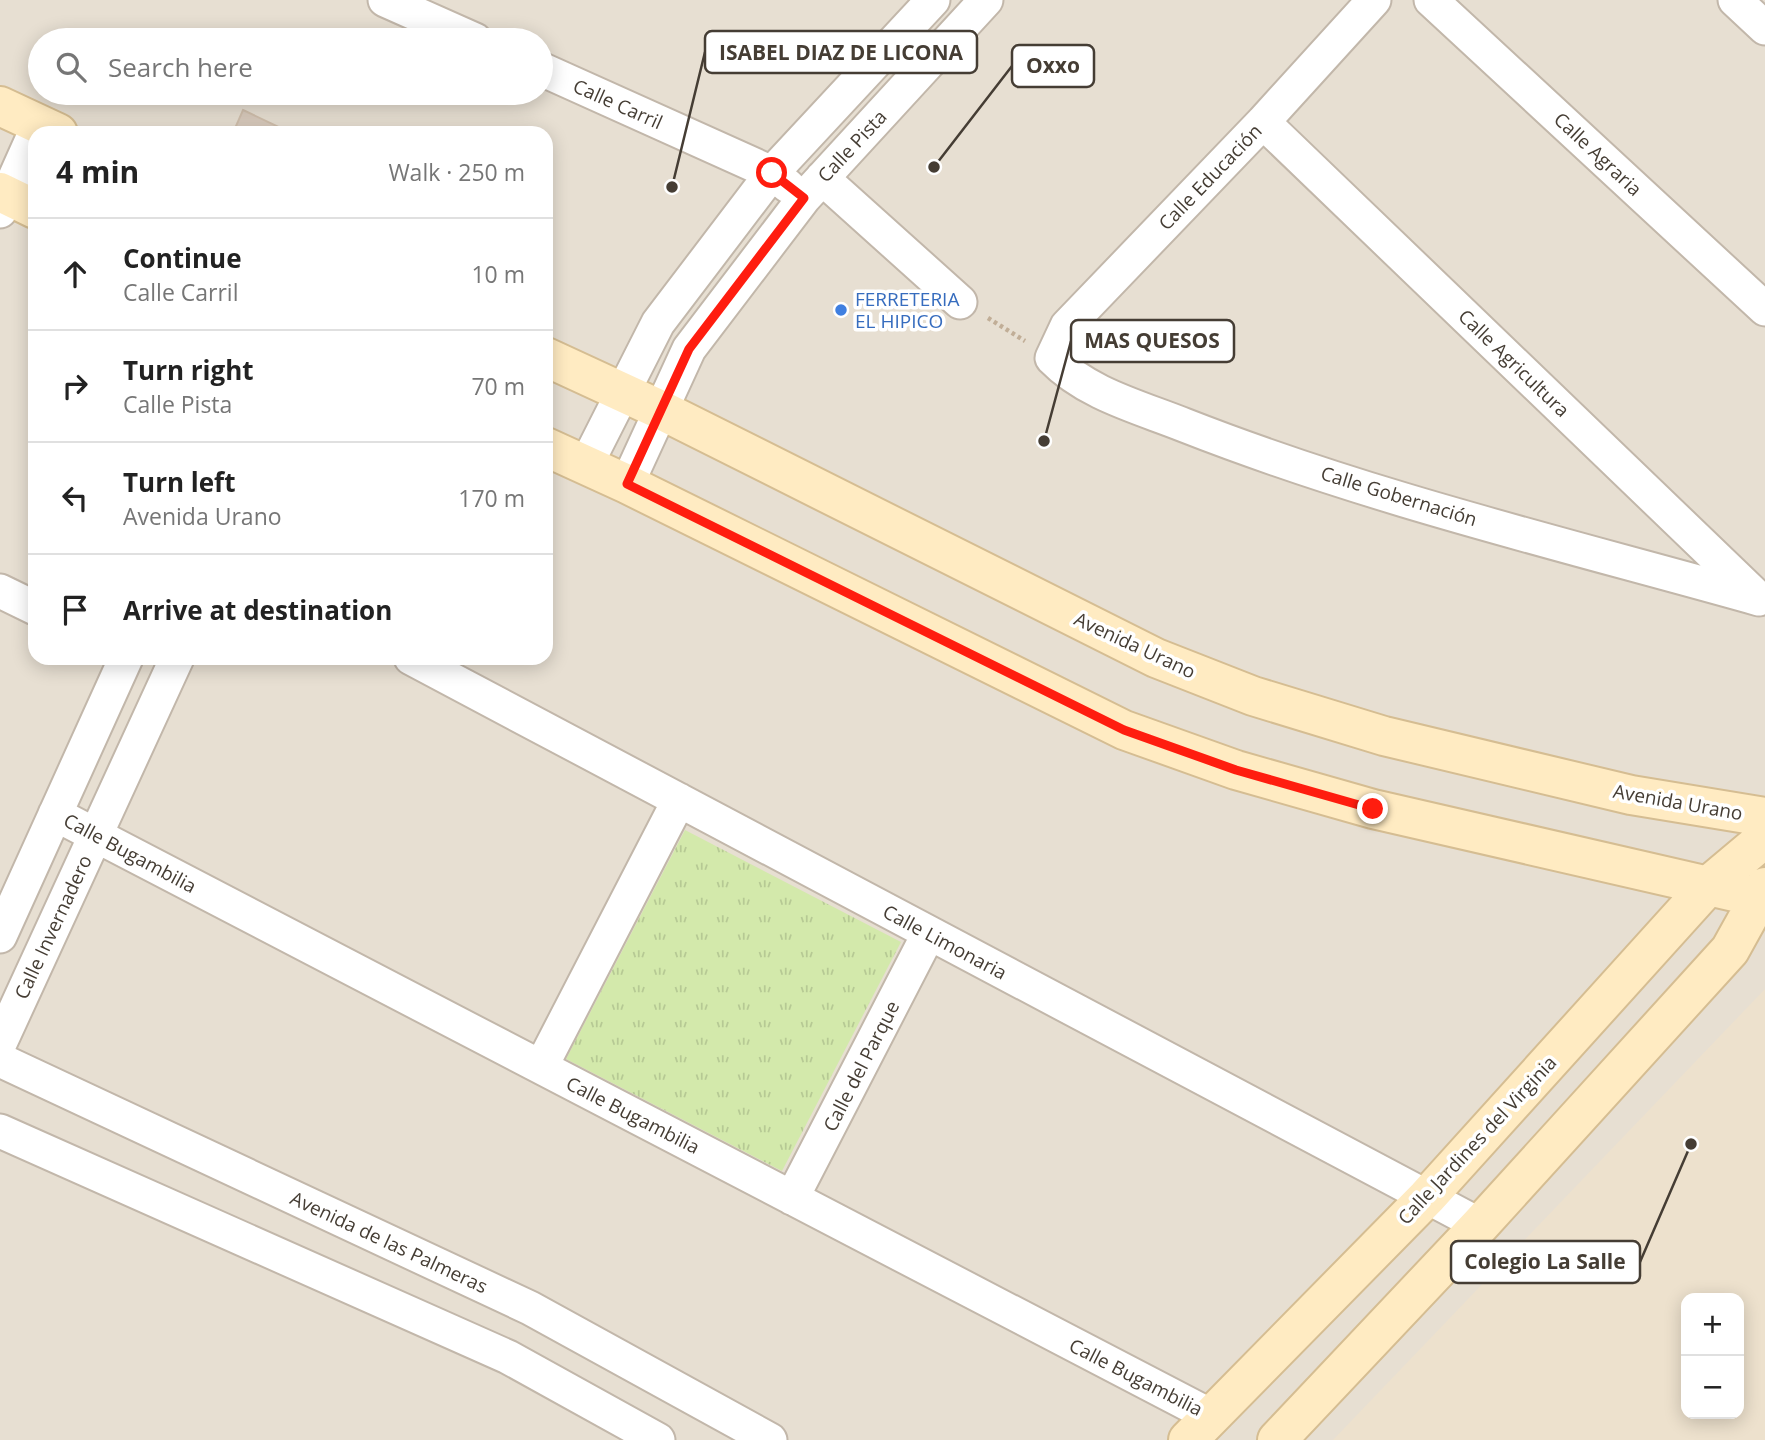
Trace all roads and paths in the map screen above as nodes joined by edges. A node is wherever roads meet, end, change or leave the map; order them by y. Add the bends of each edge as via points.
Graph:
1 (385, 0) edge
2 (986, 0) edge
3 (1374, 0) edge
4 (1430, 0) edge
5 (1735, 0) edge
6 (928, 2) edge
7 (448, 28) edge
8 (1765, 28) edge
9 (958, 32) junction
10 (553, 74) edge
11 (0, 106) edge
12 (1263, 122) junction
13 (44, 126) edge
14 (28, 167) edge
15 (772, 173) junction
16 (813, 188) junction
17 (10, 202) edge
18 (960, 302) joint
19 (1765, 309) edge
20 (1052, 358) junction
21 (553, 360) edge
22 (623, 393) junction
23 (663, 411) junction
24 (553, 450) edge
25 (586, 465) junction
26 (627, 484) junction
27 (0, 592) edge
28 (1762, 601) edge
29 (28, 605) edge
30 (123, 665) edge
31 (174, 665) edge
32 (424, 665) edge
33 (679, 800) junction
34 (55, 814) junction
35 (1765, 817) edge
36 (95, 835) junction
37 (1765, 838) edge
38 (1709, 885) junction
39 (1764, 895) edge
40 (929, 933) junction
41 (0, 936) edge
42 (0, 1043) edge
43 (0, 1060) edge
44 (541, 1067) junction
45 (0, 1130) edge
46 (1427, 1197) junction
47 (792, 1198) junction
48 (1480, 1225) junction
49 (530, 1308) junction
50 (509, 1357) junction
51 (1199, 1428) edge
52 (658, 1440) edge
53 (770, 1440) edge
54 (1278, 1440) edge

1 - 7 street
2 - 9 street, Calle Pista
3 - 12 street, Calle Educación
4 - 19 street, Calle Agraria
5 - 8 street
6 - 9 street
6 - 15 street
9 - 16 street, Calle Pista
10 - 15 street, Calle Carril
11 - 13 main road
12 - 20 street, Calle Educación via 1067,326
12 - 28 street, Calle Agricultura
14 - 17 street
15 - 16 street, Calle Carril
15 - 22 street via 658,323
16 - 18 street
16 - 23 street, Calle Pista via 689,349
18 - 20 path
20 - 28 street, Calle Gobernación via 1069,375 1104,393 1236,445 1445,511
21 - 22 main road, Avenida Urano
22 - 23 main road, Avenida Urano
22 - 25 street
23 - 26 street, Calle Pista
23 - 35 main road, Avenida Urano via 1156,658 1252,696 1384,736 1631,795
24 - 25 main road
25 - 26 main road
26 - 38 main road via 1124,730 1236,770 1373,809
27 - 29 street
30 - 34 street
31 - 36 street, Calle Invernadero
32 - 33 street, Calle Limonaria
33 - 40 street, Calle Limonaria
33 - 44 street
34 - 36 street, Calle Bugambilia
34 - 41 street
36 - 42 street, Calle Invernadero
36 - 44 street, Calle Bugambilia
37 - 38 main road, Calle Jardines del Virginia
38 - 39 main road
38 - 46 main road, Calle Jardines del Virginia
39 - 48 main road via 1730,950
40 - 46 street, Calle Limonaria
40 - 47 street, Calle del Parque
43 - 49 street, Avenida de las Palmeras
44 - 47 street, Calle Bugambilia
45 - 50 street
46 - 48 street, Calle Limonaria
46 - 51 main road, Calle Jardines del Virginia
47 - 51 street, Calle Bugambilia
48 - 54 main road
49 - 50 street
49 - 53 street, Avenida de las Palmeras
50 - 52 street

